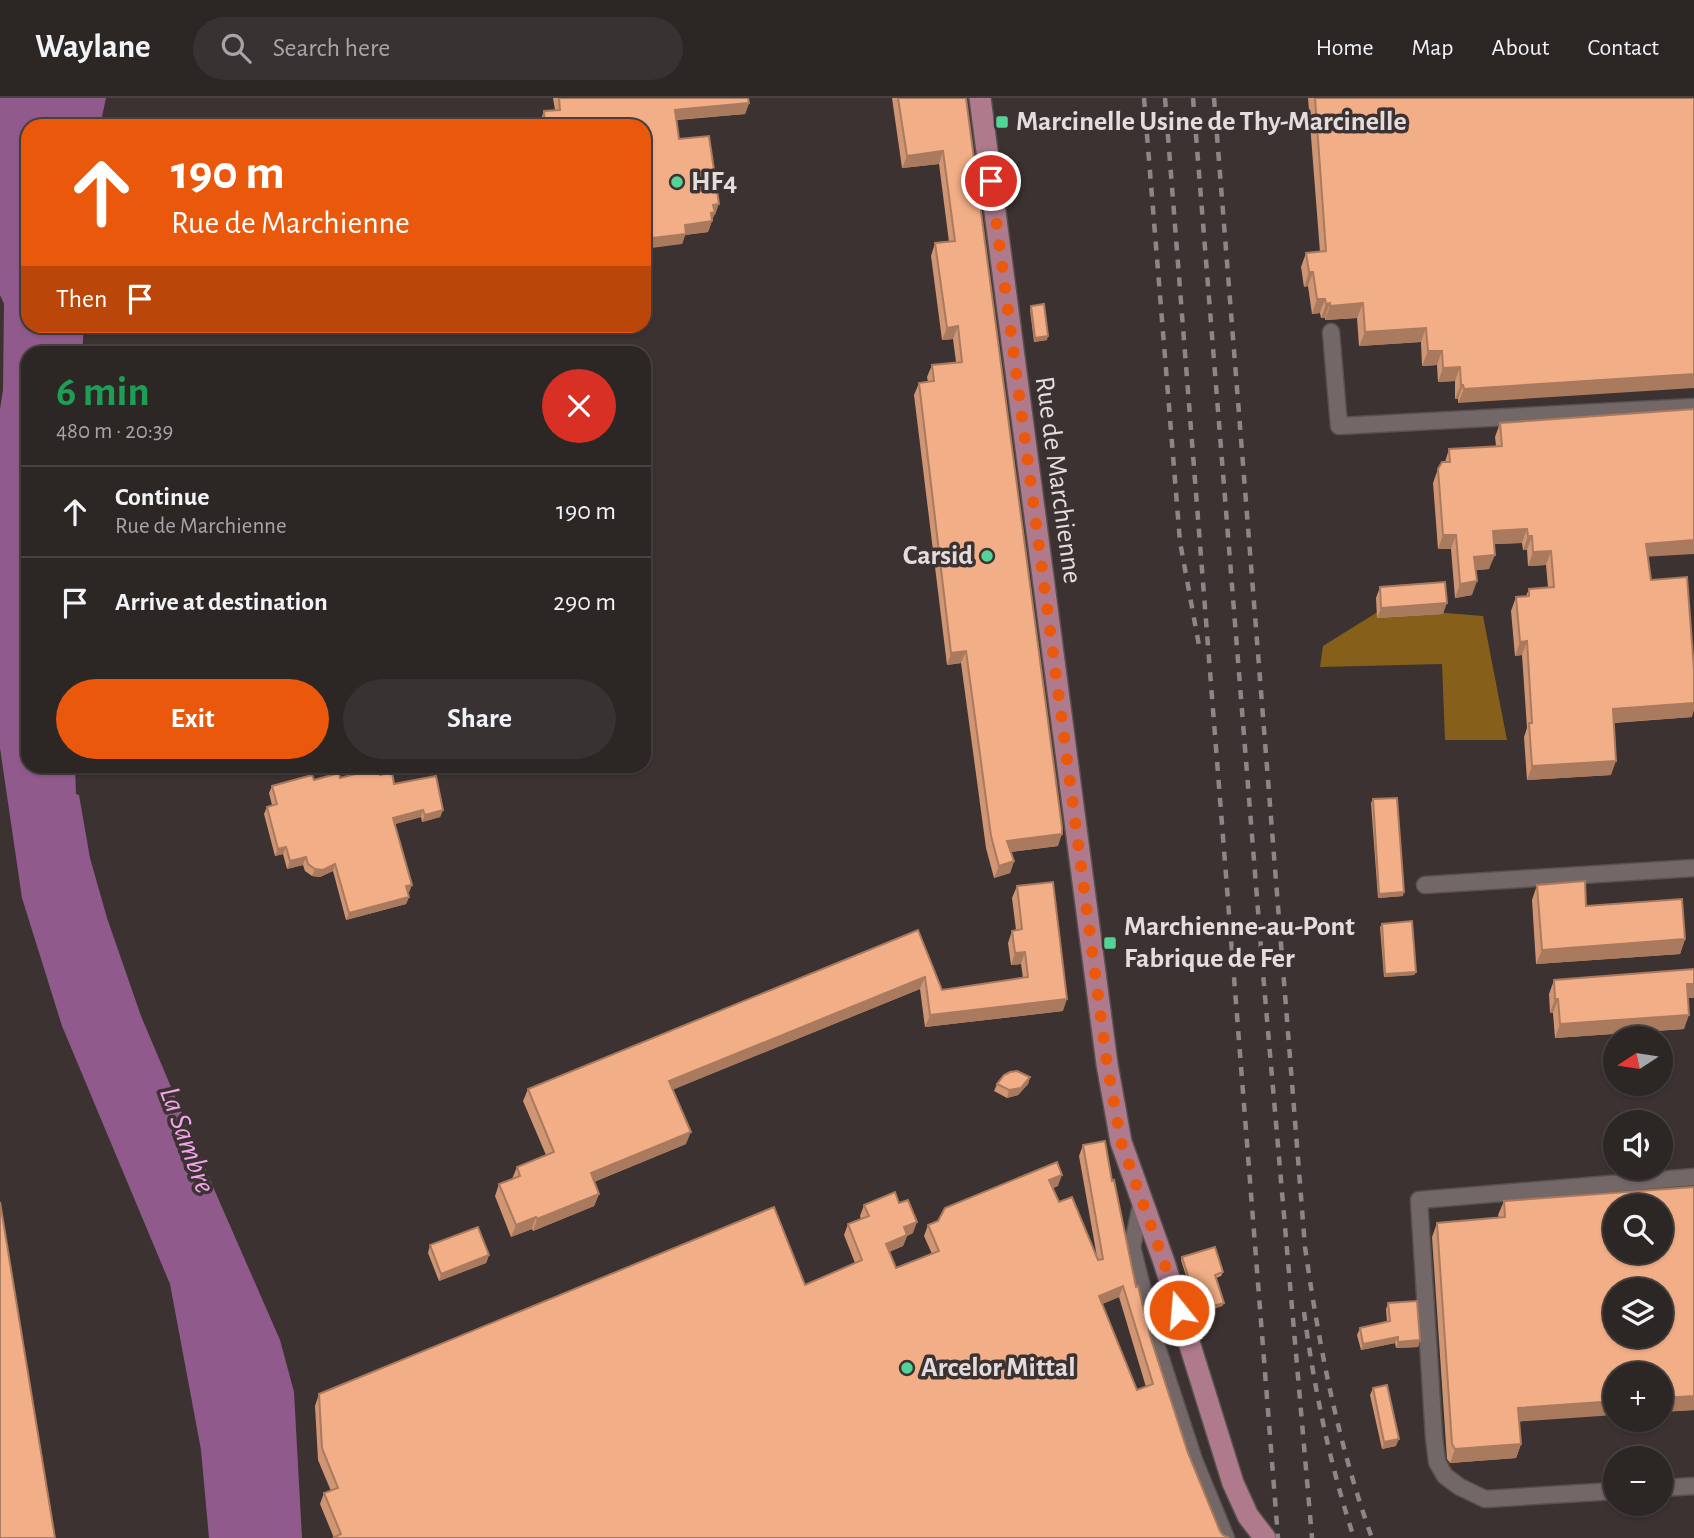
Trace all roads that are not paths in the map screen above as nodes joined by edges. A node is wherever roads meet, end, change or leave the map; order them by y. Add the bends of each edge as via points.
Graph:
1 (980, 98) edge
2 (1331, 332) dead end
3 (1694, 407) edge
4 (1694, 868) edge
5 (1425, 886) dead end
6 (1694, 1177) edge
7 (1142, 1201) junction
8 (1694, 1486) edge
9 (1673, 1487) edge
10 (1603, 1492) edge
11 (1226, 1538) edge
12 (1265, 1538) edge

1 - 7 main road, Rue de Marchienne via 1107,1064 1121,1142
2 - 3 street via 1339,426
4 - 5 street
6 - 10 street via 1419,1200 1434,1437 1437,1462 1445,1476 1485,1499
7 - 11 street via 1132,1247 1181,1423
7 - 12 main road, Rue de Marchienne via 1233,1483 1248,1516
8 - 9 street

